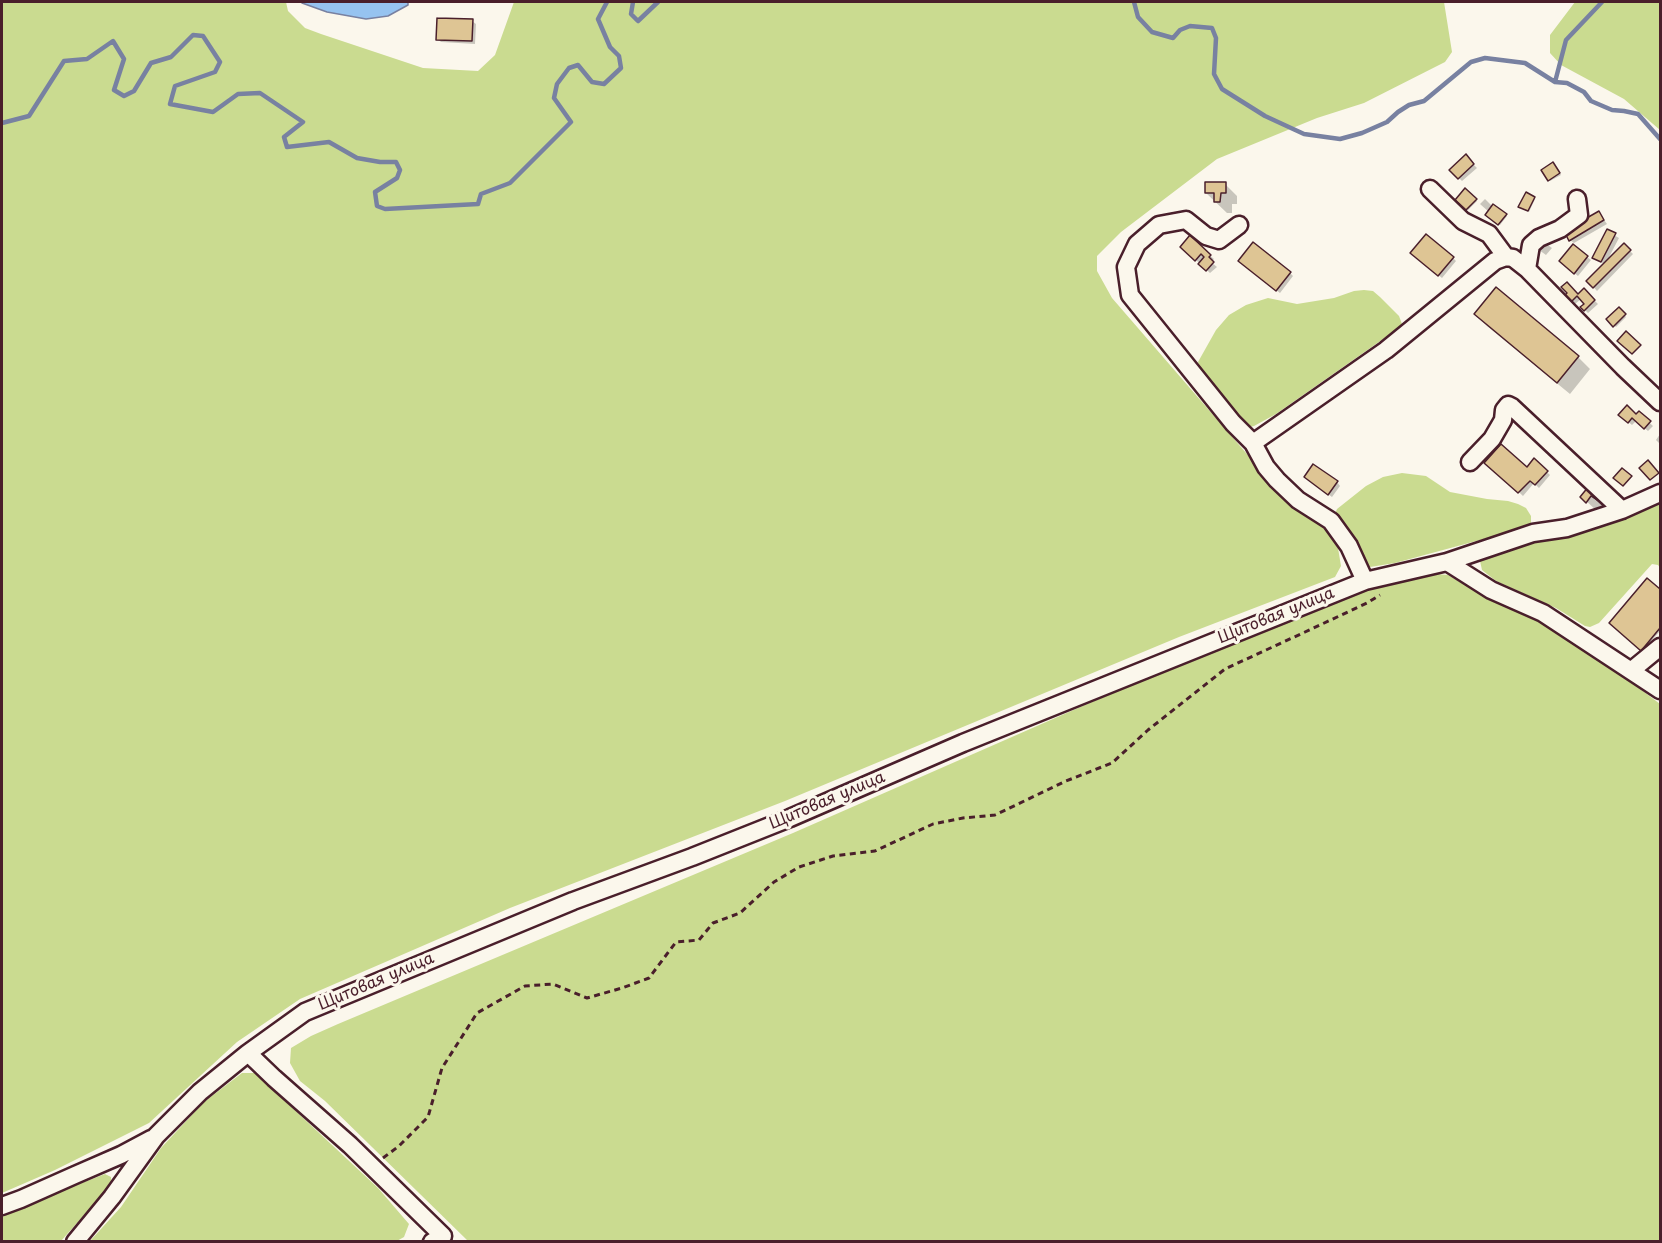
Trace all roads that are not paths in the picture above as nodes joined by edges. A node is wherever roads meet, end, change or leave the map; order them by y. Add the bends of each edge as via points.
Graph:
1 (1430, 189) dead end
2 (1577, 199) dead end
3 (1239, 225) dead end
4 (1506, 257) junction
5 (1527, 270) junction
6 (1660, 402) edge
7 (1253, 443) junction
8 (1470, 462) dead end
9 (1660, 493) edge
10 (1622, 510) junction
11 (1447, 562) junction
12 (1365, 580) junction
13 (1660, 647) edge
14 (1632, 670) junction
15 (1660, 690) edge
16 (248, 1053) junction
17 (156, 1136) junction
18 (2, 1206) edge
19 (441, 1240) edge
20 (75, 1242) edge

1 - 4 street via 1463,220 1489,234
2 - 5 street via 1580,215 1531,245
3 - 7 street via 1219,240 1206,236 1186,220 1159,225 1137,244 1126,267 1130,295
4 - 5 street
4 - 7 street via 1495,261 1386,350
5 - 6 street
7 - 12 street via 1276,480 1330,521 1349,546
8 - 10 street via 1492,439 1508,405
9 - 10 street, Щитовая улица
10 - 11 street, Щитовая улица via 1567,528 1533,533
11 - 12 street, Щитовая улица
11 - 14 street via 1491,590 1543,613
12 - 16 street, Щитовая улица via 963,742 790,818 573,901 305,1012
13 - 14 street
14 - 15 street
16 - 17 street, Щитовая улица via 200,1092
16 - 19 street via 372,1166
17 - 18 street
17 - 20 street, Щитовая улица

